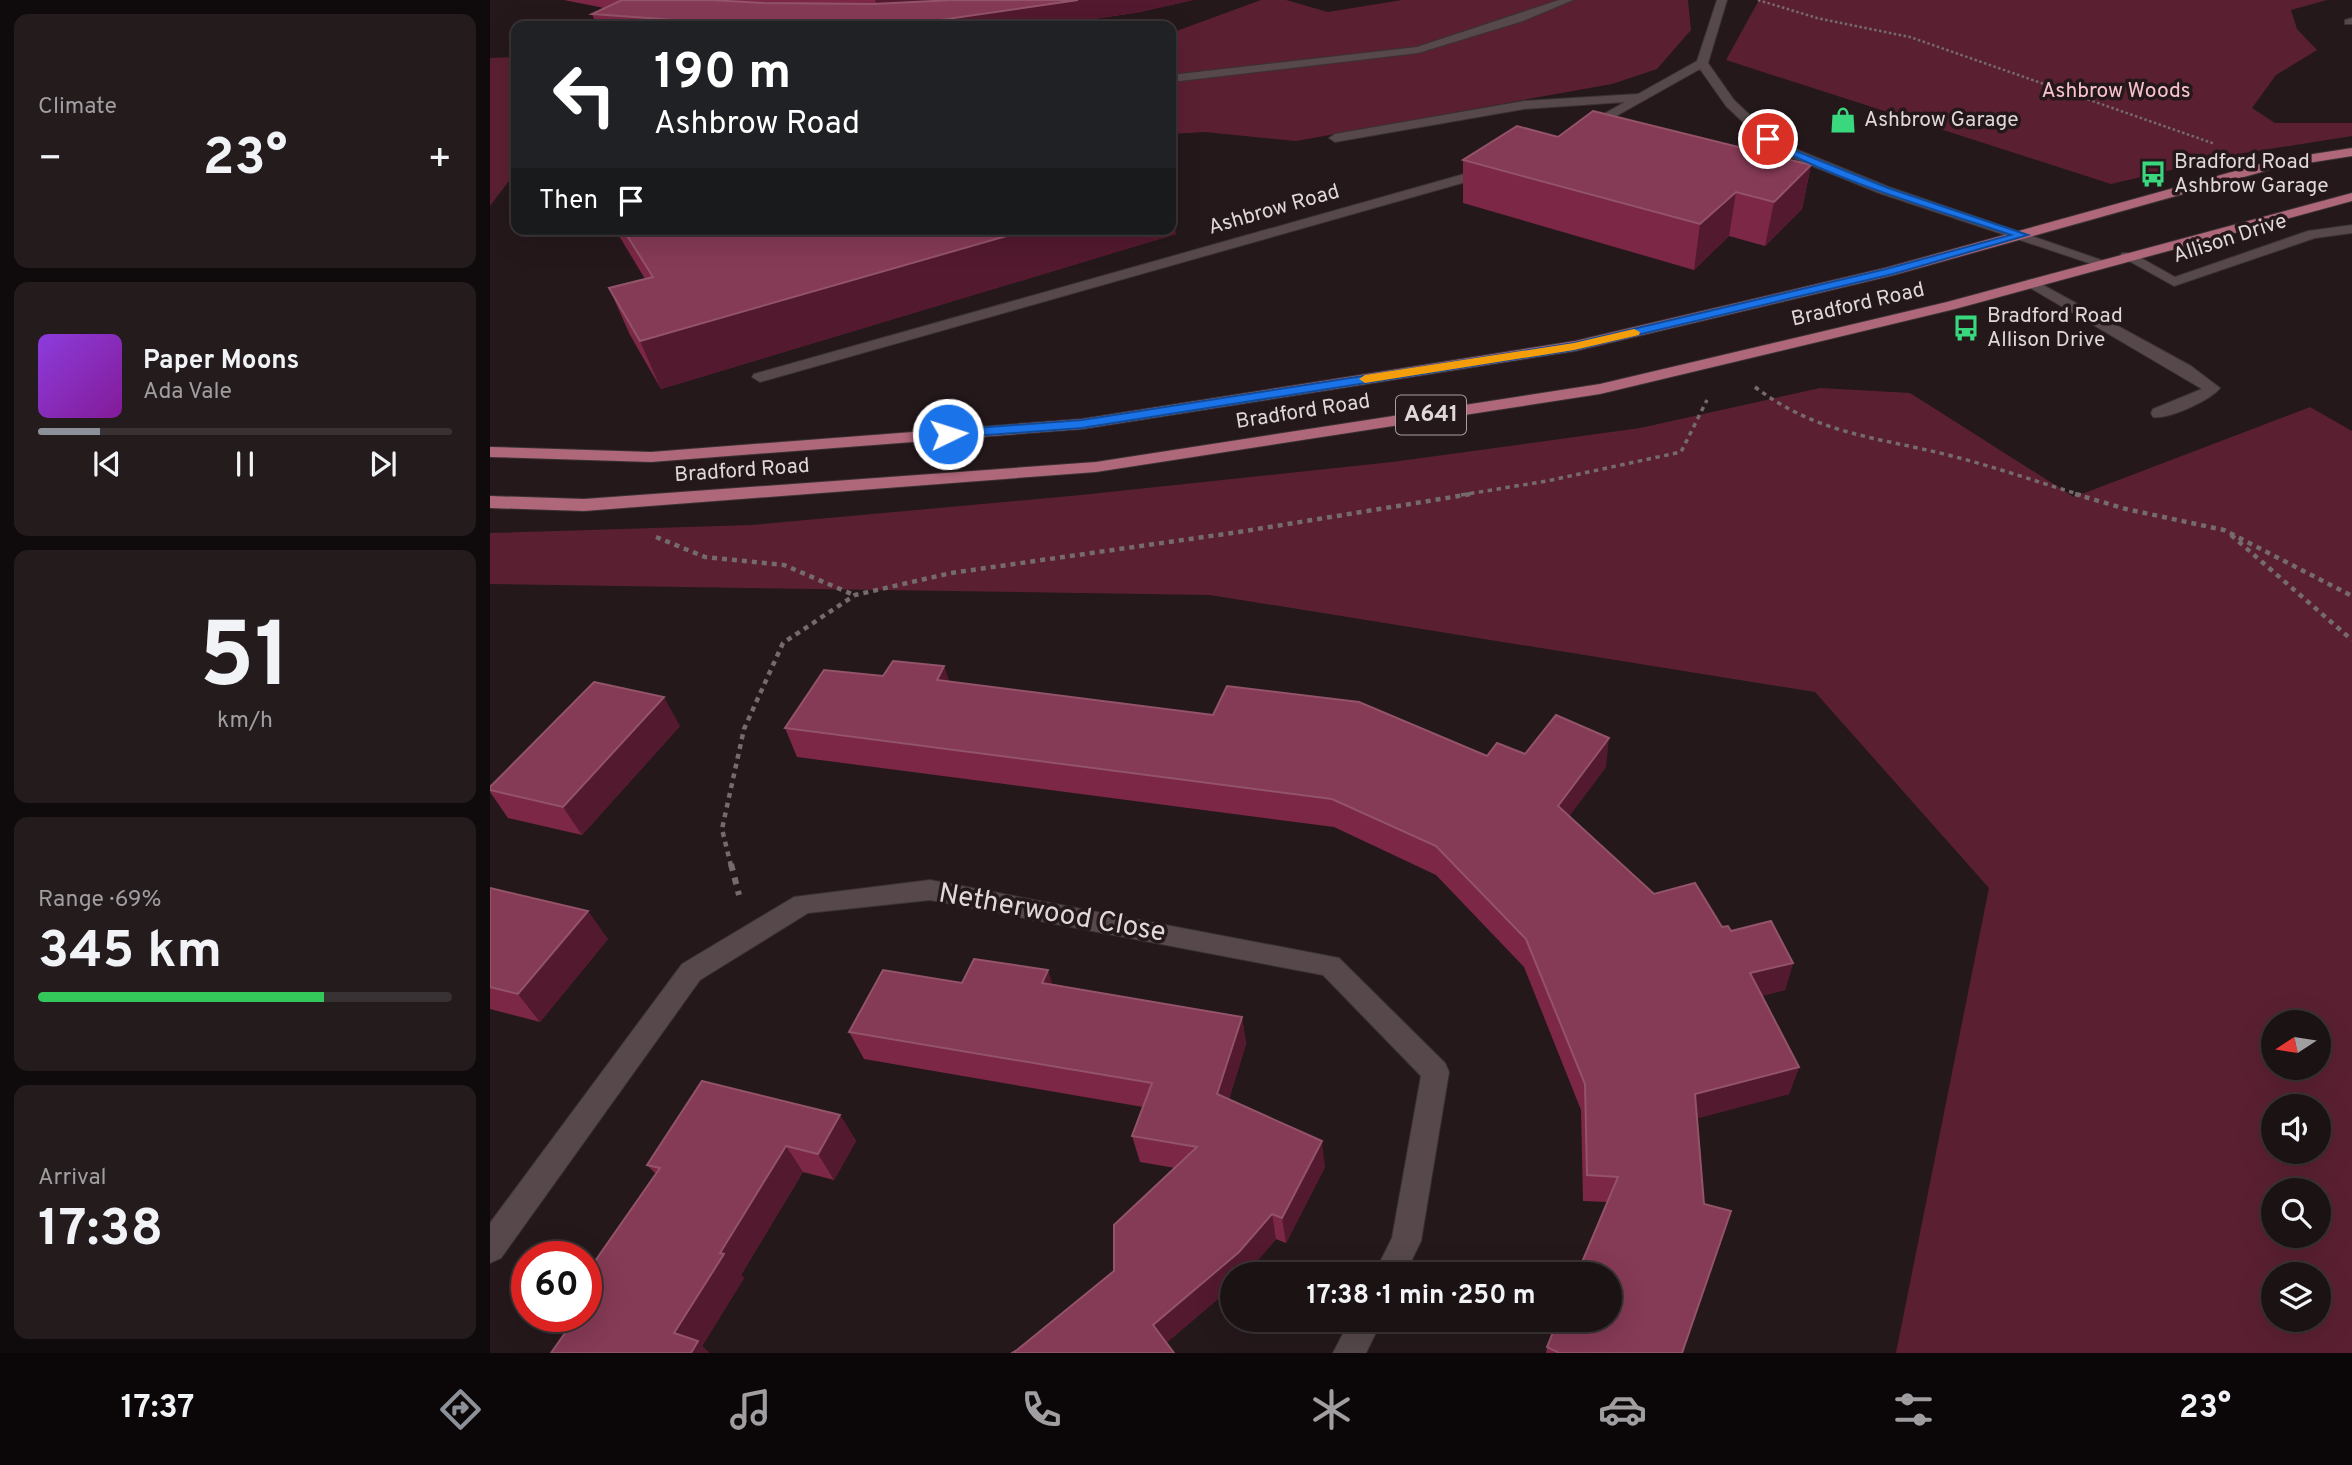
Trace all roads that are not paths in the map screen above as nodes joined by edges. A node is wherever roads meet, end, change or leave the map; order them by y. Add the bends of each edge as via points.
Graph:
1 (1568, 0) edge
2 (1722, 0) edge
3 (1702, 63) junction
4 (1176, 78) edge
5 (1641, 98) junction
6 (1335, 138) dead end
7 (1566, 138) edge
8 (2352, 152) edge
9 (1505, 164) edge
10 (2352, 197) edge
11 (2352, 229) edge
12 (2022, 235) junction
13 (2127, 256) junction
14 (2103, 263) junction
15 (2032, 283) junction
16 (760, 377) dead end
17 (2159, 414) dead end
18 (490, 452) edge
19 (490, 502) edge
20 (490, 1248) edge
21 (1395, 1262) edge
22 (1360, 1332) edge
23 (1349, 1353) edge

1 - 4 street via 1418,50
2 - 3 street
3 - 5 street
3 - 12 street via 1730,103 1784,148 1884,190
5 - 6 street via 1577,97 1493,107
5 - 7 street
8 - 12 main road, A641 via 2275,164
9 - 16 street, Ashbrow Road
10 - 13 main road, Bradford Road / A641
11 - 13 street, Allison Drive via 2313,234 2174,282
12 - 14 street
12 - 18 main road, Bradford Road / A641 via 1889,272 1574,346 1082,424 651,457
13 - 14 main road, Bradford Road / A641
14 - 15 main road, Bradford Road / A641
15 - 17 street via 2212,388
15 - 19 main road, Bradford Road / A641 via 1601,389 1096,467 584,505
20 - 21 street, Netherwood Close via 691,972 803,904 930,890 1330,966 1435,1072 1406,1241
22 - 23 street

